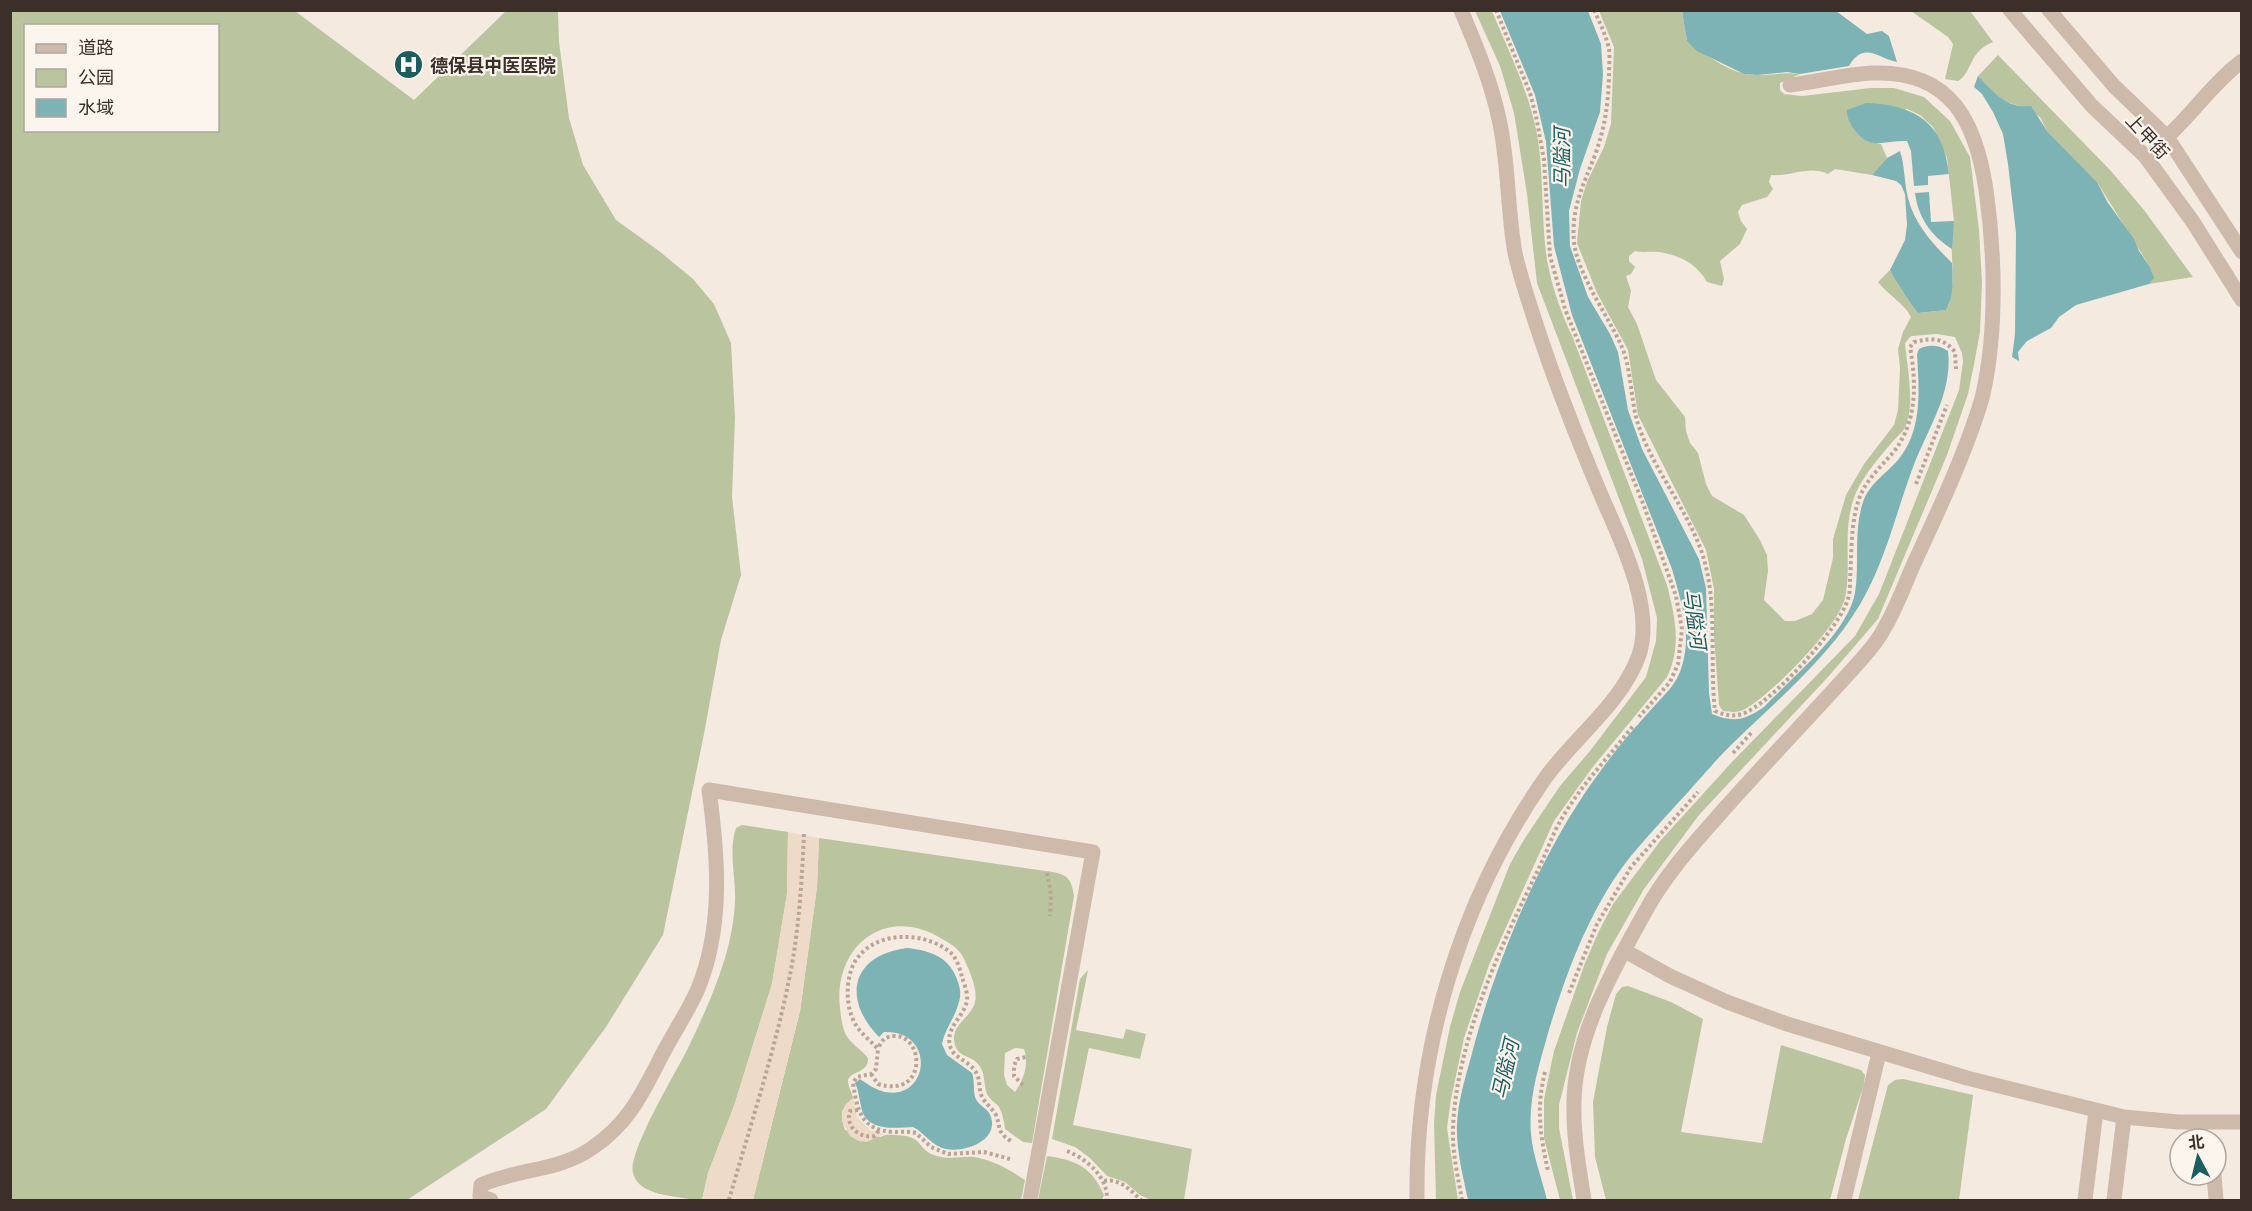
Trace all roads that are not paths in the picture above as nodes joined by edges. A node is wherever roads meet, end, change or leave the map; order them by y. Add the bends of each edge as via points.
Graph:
1 (1461, 10) edge
2 (2010, 10) edge
3 (2049, 10) edge
4 (2241, 61) edge
5 (1790, 85) dead end
6 (2167, 137) junction
7 (2241, 252) edge
8 (2241, 300) edge
9 (1625, 951) junction
10 (1879, 1053) junction
11 (2096, 1111) junction
12 (2124, 1117) junction
13 (2241, 1122) edge
14 (2210, 1123) junction
15 (2210, 1127) edge
16 (491, 1200) edge
17 (1030, 1200) edge
18 (1417, 1200) edge
19 (1584, 1200) edge
20 (1844, 1200) edge
21 (2085, 1200) edge
22 (2114, 1200) edge

1 - 18 street via 1489,80 1500,121 1515,254 1566,407 1626,556 1639,596 1643,631 1640,653 1631,672 1548,774 1514,825 1468,922 1451,968 1425,1086 1419,1127
2 - 8 street, 上甲街 via 2092,106 2145,156 2193,222
3 - 6 street, 上甲街 via 2114,86
4 - 6 street via 2214,84
5 - 9 street via 1893,73 1938,87 1954,102 1981,158 1988,201 1992,316 1983,396 1951,487 1884,631 1674,866
6 - 7 street, 上甲街
9 - 10 street via 1727,1002
9 - 19 street via 1589,1027 1579,1065 1574,1100
10 - 11 street
10 - 20 street
11 - 12 street
11 - 21 street
12 - 14 street
12 - 22 street
13 - 14 street
14 - 15 street
16 - 17 street via 480,1196 481,1185 563,1163 591,1150 621,1125 645,1089 697,991 714,929 717,880 709,790 1093,852

